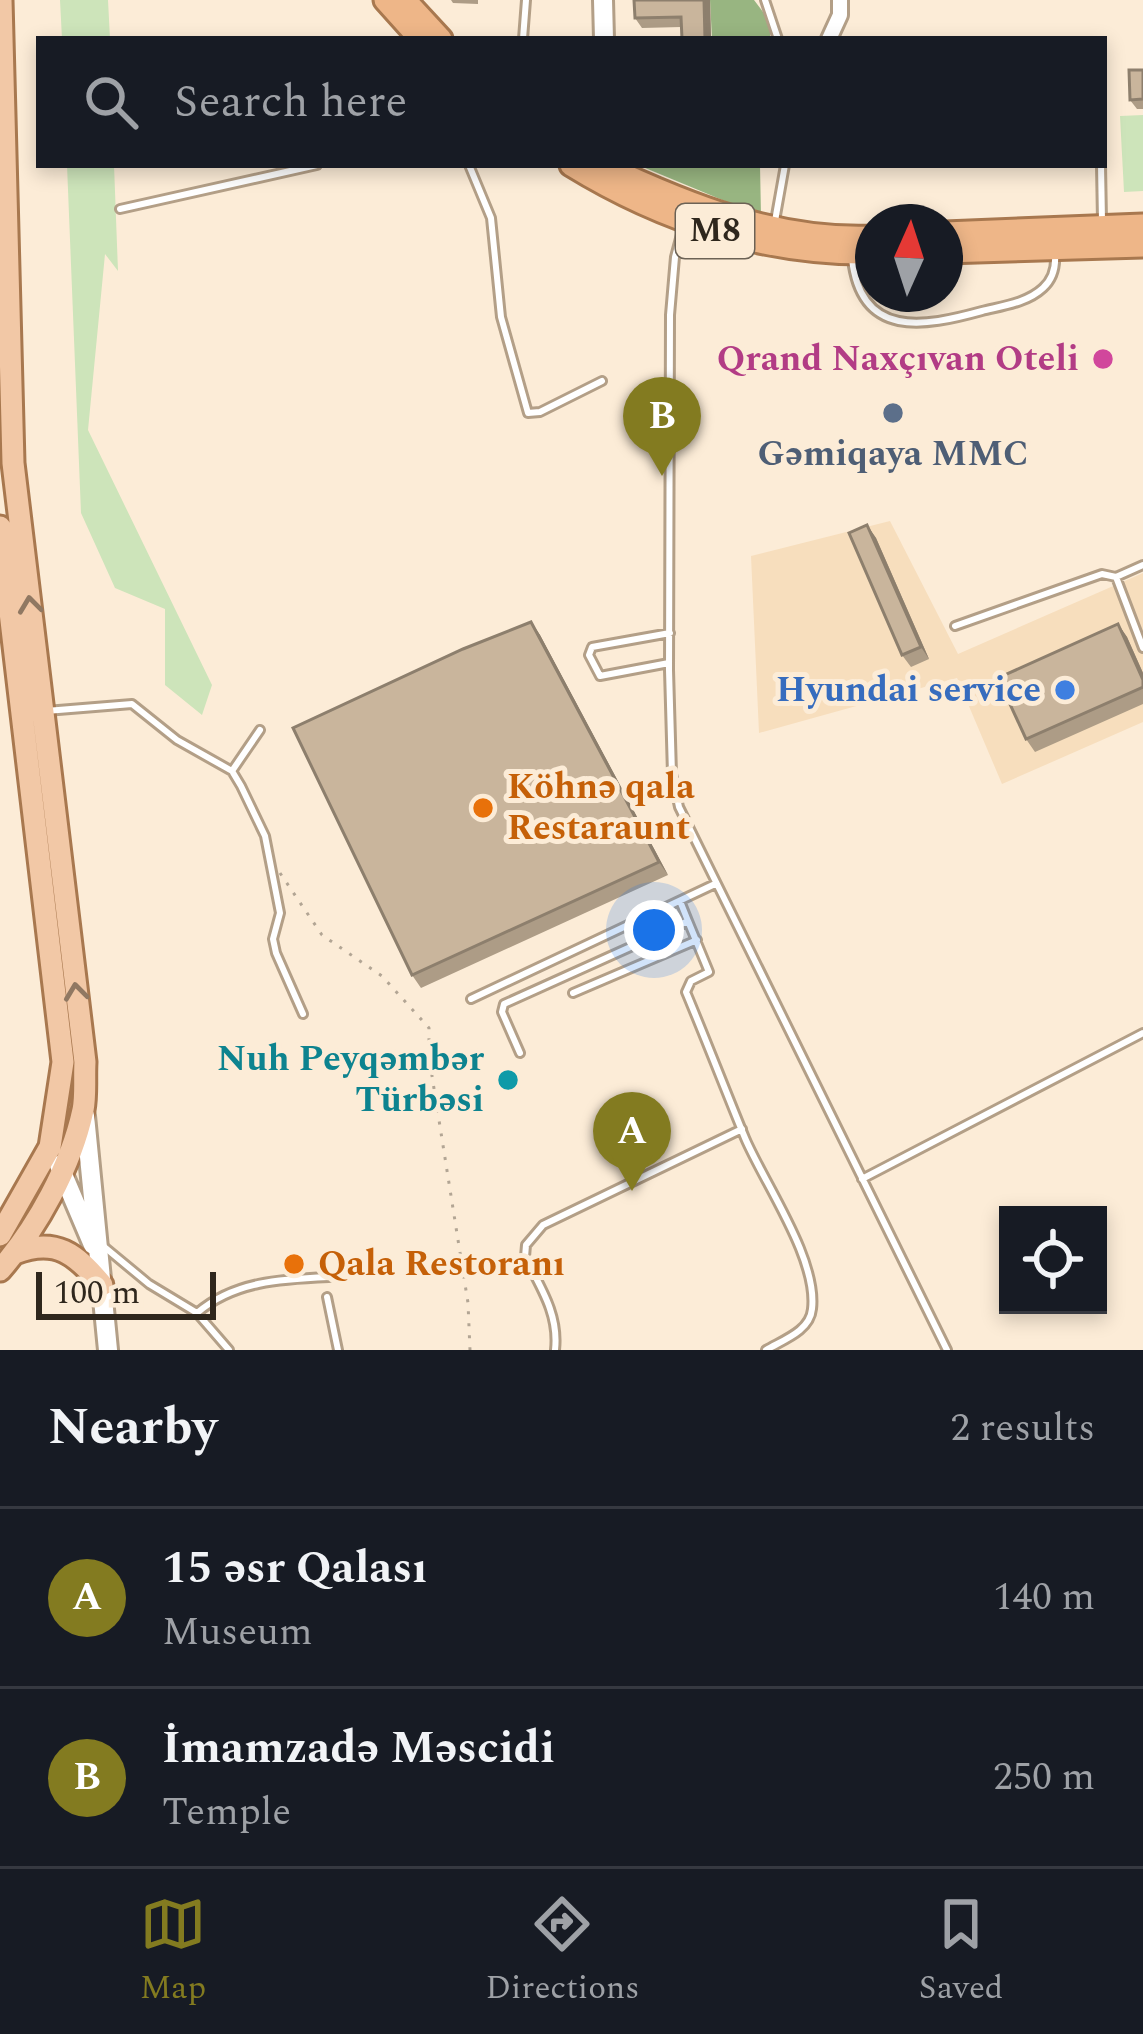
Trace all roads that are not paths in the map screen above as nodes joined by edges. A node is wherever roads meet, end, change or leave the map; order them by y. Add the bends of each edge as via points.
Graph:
1 (2, 0) edge
2 (385, 0) edge
3 (405, 0) edge
4 (526, 0) edge
5 (603, 0) edge
6 (765, 0) edge
7 (841, 0) edge
8 (416, 36) edge
9 (438, 36) edge
10 (523, 36) edge
11 (604, 36) edge
12 (777, 36) edge
13 (830, 36) edge
14 (304, 168) edge
15 (470, 168) edge
16 (784, 168) edge
17 (1101, 168) edge
18 (603, 169) edge
19 (120, 209) dead end
20 (684, 223) junction
21 (1143, 225) edge
22 (1102, 227) junction
23 (774, 229) junction
24 (963, 234) edge
25 (1055, 239) junction
26 (1143, 246) edge
27 (855, 247) edge
28 (855, 248) edge
29 (963, 250) edge
30 (882, 312) edge
31 (602, 381) dead end
32 (0, 527) edge
33 (1143, 565) edge
34 (1115, 577) junction
35 (955, 626) dead end
36 (670, 633) junction
37 (1143, 648) edge
38 (669, 663) junction
39 (42, 712) junction
40 (260, 730) dead end
41 (232, 771) junction
42 (715, 884) junction
43 (680, 901) junction
44 (688, 921) junction
45 (697, 940) junction
46 (573, 993) dead end
47 (471, 999) dead end
48 (303, 1014) dead end
49 (1143, 1033) edge
50 (520, 1053) dead end
51 (84, 1108) junction
52 (742, 1130) junction
53 (50, 1147) junction
54 (61, 1170) junction
55 (862, 1179) junction
56 (99, 1252) junction
57 (5, 1253) edge
58 (329, 1277) dead end
59 (102, 1285) junction
60 (327, 1297) dead end
61 (197, 1313) junction
62 (107, 1350) edge
63 (229, 1350) edge
64 (338, 1350) edge
65 (555, 1350) edge
66 (766, 1350) edge
67 (946, 1350) edge

39 -> 1 main road via 13,463
2 - 8 highway
3 - 9 highway
4 - 10 lane
5 - 11 main road
6 - 12 lane
7 - 13 street
14 - 19 lane
15 - 31 lane via 491,218 500,317 528,413
16 - 23 lane
17 - 22 lane
18 - 20 highway, M8
18 - 23 highway, M8
20 - 28 highway, M8 via 778,246
20 - 36 lane via 670,298
21 - 22 highway
22 - 25 highway
23 - 27 highway, M8
24 - 25 highway
25 - 26 highway
25 - 29 highway
25 - 30 lane via 1056,267 1031,298 930,325 898,324
32 - 53 main road via 63,1062
33 - 34 lane
34 - 35 lane via 1102,574
34 - 37 lane
36 - 38 lane
36 - 38 lane via 589,650 600,676
38 - 42 lane via 672,774
39 - 41 lane via 132,704
51 -> 39 main road
40 - 41 lane
41 - 48 lane via 265,836 280,914 273,939
42 - 43 lane
42 - 55 lane
43 - 44 lane
43 - 47 lane
44 - 45 lane
44 - 50 lane via 504,1004
45 - 46 lane
45 - 52 lane via 709,972 686,992
49 - 55 lane
51 - 54 main road
51 - 56 main road
52 - 65 lane via 532,1235 525,1258 554,1314
52 - 66 lane via 789,1222 812,1310 806,1325
53 - 54 main road
53 - 57 main road
54 - 56 main road
54 - 57 main road
55 - 67 lane
56 - 59 main road
56 - 61 lane
57 - 59 main road via 59,1247
58 - 61 lane via 248,1285
59 - 62 main road
60 - 64 lane
61 - 63 lane

